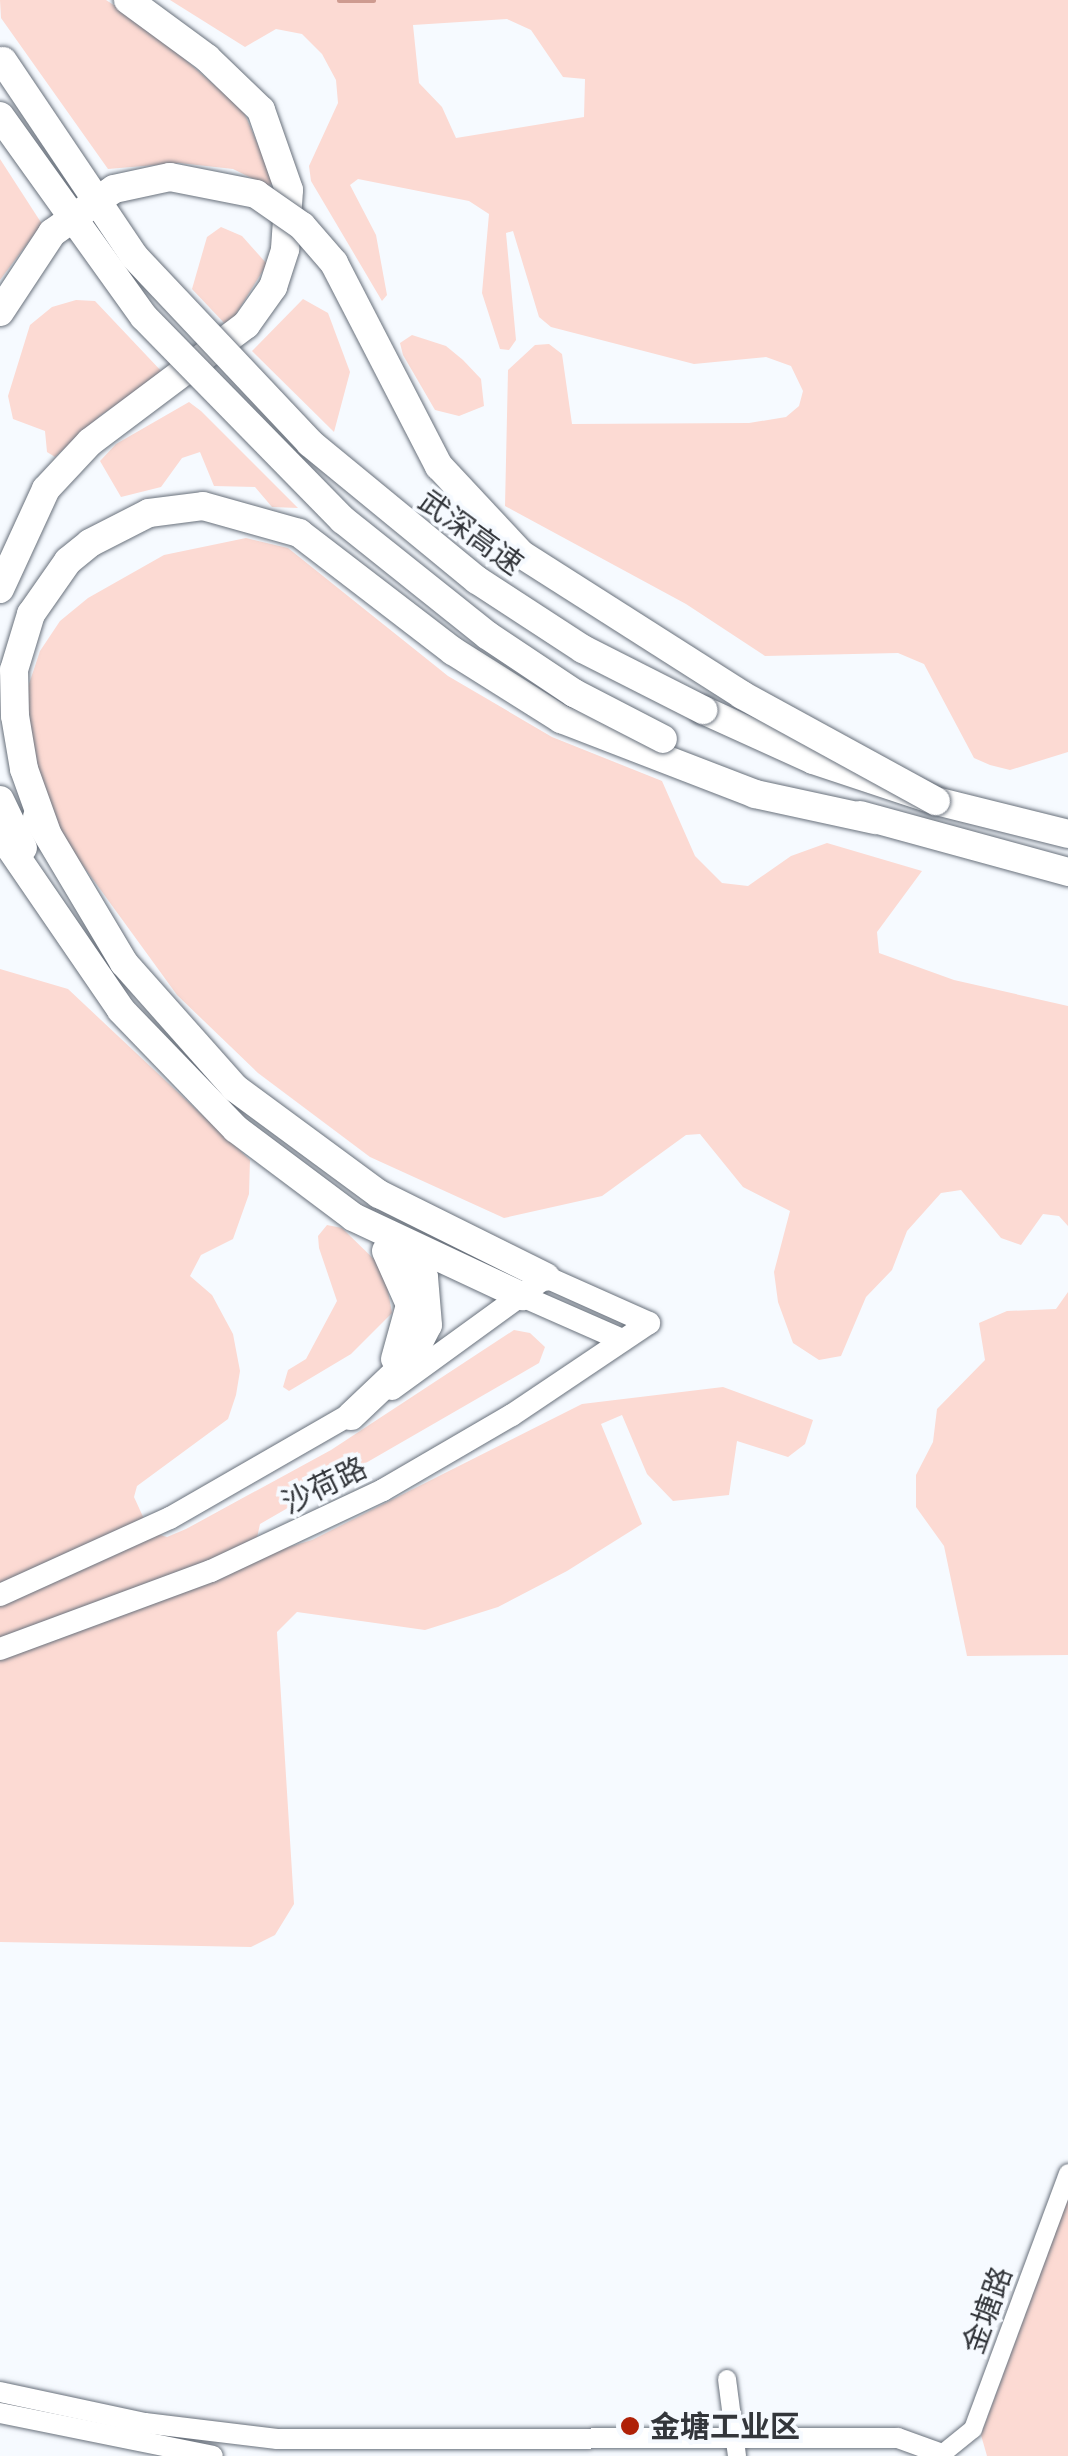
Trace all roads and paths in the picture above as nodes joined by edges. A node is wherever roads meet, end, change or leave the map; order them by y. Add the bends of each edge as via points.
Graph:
1 (128, 0) edge
2 (2, 58) edge
3 (0, 116) edge
4 (0, 312) edge
5 (0, 588) edge
6 (0, 721) edge
7 (0, 800) edge
8 (936, 801) junction
9 (874, 820) junction
10 (0, 833) edge
11 (47, 833) junction
12 (1068, 834) edge
13 (1068, 872) edge
14 (29, 873) junction
15 (362, 1222) junction
16 (546, 1277) junction
17 (522, 1296) junction
18 (622, 1340) junction
19 (352, 1416) junction
20 (0, 1594) edge
21 (0, 1649) edge
22 (1068, 2173) edge
23 (726, 2379) dead end
24 (0, 2392) edge
25 (0, 2413) edge
26 (736, 2448) edge
27 (937, 2455) edge
28 (213, 2456) edge

1 - 5 highway via 207,58 261,110 289,190 286,250 273,287 246,325 90,442 46,489
2 - 8 highway, 武深高速, bridge via 134,256 310,443 476,580 583,648 702,710 813,760
3 - 9 highway, bridge via 144,316 343,520 487,636 574,693 663,739
4 - 8 highway, bridge via 52,233 114,189 170,177 256,194 302,226 334,263 439,466 520,554 742,696
6 - 11 highway
7 - 14 highway
8 - 12 highway, 武深高速
9 - 11 highway via 756,794 592,733 452,651 300,533 204,506 149,514 90,543 68,561 31,614 14,670 14,702 24,770
9 - 13 highway
10 - 14 highway
11 - 16 highway via 124,963 235,1088 379,1194
14 - 15 highway via 157,1052 236,1128
15 - 17 highway
15 - 19 highway via 393,1260 410,1304 395,1359
16 - 17 main road, 沙荷路
16 - 18 main road, 沙荷路 via 648,1323
17 - 18 main road
17 - 19 main road, 沙荷路
18 - 21 main road, 沙荷路 via 512,1415 382,1490 211,1571
19 - 20 main road, 沙荷路 via 170,1518
22 - 27 street, 金塘路 via 972,2428
23 - 26 street
24 - 26 main road via 277,2440
25 - 28 main road
26 - 27 main road via 898,2438

